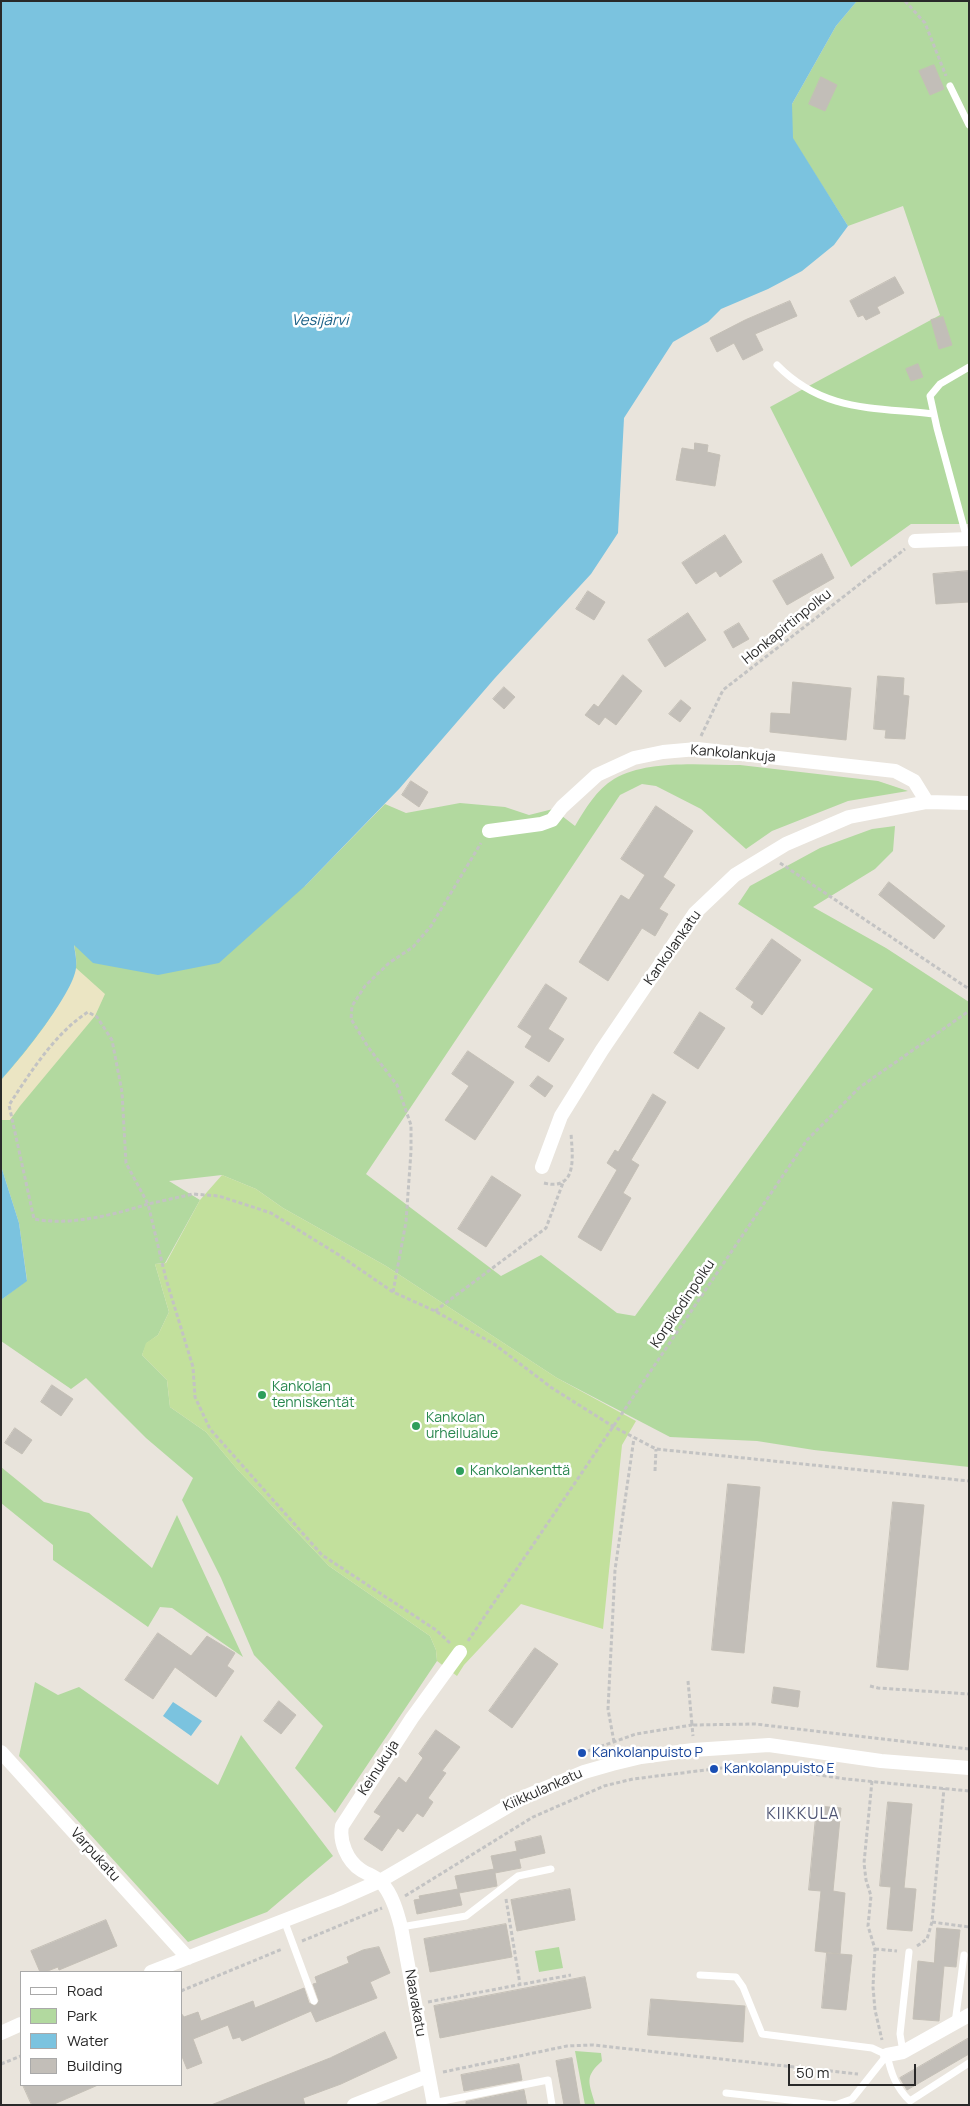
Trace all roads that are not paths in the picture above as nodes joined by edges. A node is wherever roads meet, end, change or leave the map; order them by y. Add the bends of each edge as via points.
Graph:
1 (950, 86) road end
2 (969, 125) edge
3 (778, 365) dead end
4 (969, 367) edge
5 (933, 414) junction
6 (968, 539) edge
7 (916, 541) road end
8 (927, 802) junction
9 (969, 803) edge
10 (489, 831) road end
11 (542, 1166) dead end
12 (460, 1652) road end
13 (1, 1752) edge
14 (969, 1768) edge
15 (551, 1869) dead end
16 (380, 1881) junction
17 (284, 1920) junction
18 (401, 1927) junction
19 (909, 1952) road end
20 (964, 1956) dead end
21 (188, 1958) junction
22 (154, 1971) edge
23 (700, 1975) dead end
24 (314, 2001) dead end
25 (969, 2015) edge
26 (20, 2024) edge
27 (955, 2024) junction
28 (1, 2032) edge
29 (903, 2052) junction
30 (886, 2055) junction
31 (969, 2063) edge
32 (428, 2076) junction
33 (726, 2093) dead end
34 (433, 2104) edge
35 (354, 2105) edge
36 (552, 2105) edge
37 (835, 2105) edge

1 - 2 lane
3 - 5 lane via 793,381 820,396 845,404
4 - 5 lane via 940,384 930,396
5 - 6 lane
6 - 7 street
8 - 9 street, Kankolankatu
8 - 10 street, Kankolankuja via 914,781 895,771 698,749 634,758 597,775 552,820
8 - 11 street, Kankolankatu via 849,817 786,844 735,874 695,913 602,1050 561,1116
12 - 16 street, Keinukuja via 412,1718 342,1826 340,1835 348,1855 358,1869
13 - 21 street, Varpukatu
14 - 16 street, Kiikkulankatu via 881,1761 770,1745 641,1757 584,1772 524,1796
15 - 18 lane via 518,1876 466,1916
16 - 17 street, Kiikkulankatu
16 - 18 street, Naavakatu via 394,1902
17 - 21 street, Kiikkulankatu
17 - 24 lane
18 - 32 street, Naavakatu
19 - 29 lane via 900,2034
20 - 27 lane
21 - 22 street, Kiikkulankatu
23 - 30 lane via 736,1977 762,2034 872,2048
25 - 27 street
26 - 28 street
27 - 29 street
29 - 30 street
30 - 31 lane via 891,2075 910,2101
30 - 37 lane via 852,2099
32 - 34 street, Naavakatu
32 - 35 street
33 - 37 lane
34 - 36 lane via 548,2080

